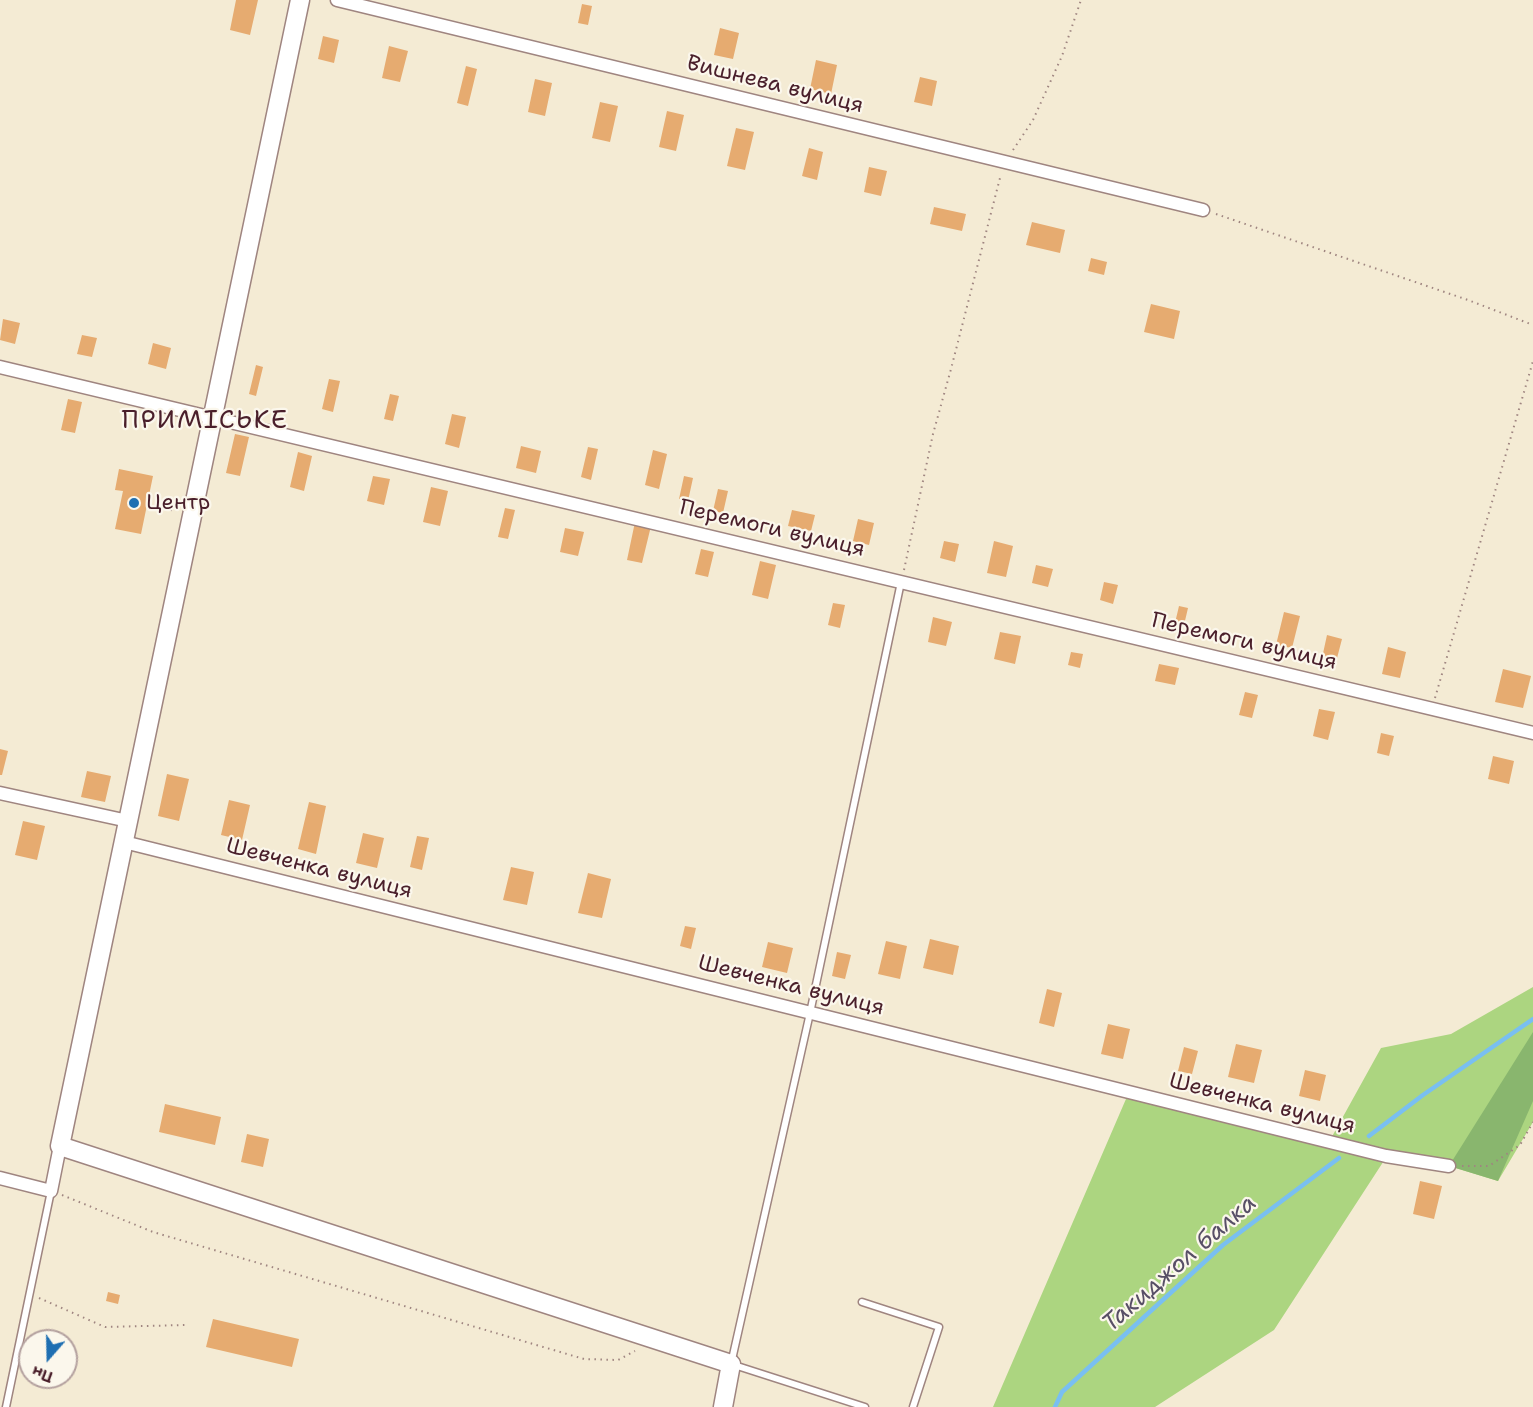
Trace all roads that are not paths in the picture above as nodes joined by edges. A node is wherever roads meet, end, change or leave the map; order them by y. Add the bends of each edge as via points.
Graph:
1 (300, 0) edge
2 (337, 0) edge
3 (1203, 210) road end
4 (0, 367) edge
5 (212, 417) junction
6 (901, 582) junction
7 (1533, 733) edge
8 (0, 793) edge
9 (128, 821) junction
10 (124, 842) junction
11 (810, 1013) junction
12 (60, 1146) junction
13 (1449, 1166) road end
14 (0, 1178) edge
15 (51, 1191) junction
16 (862, 1302) dead end
17 (731, 1364) junction
18 (6, 1407) edge
19 (723, 1407) edge
20 (865, 1407) edge
21 (913, 1407) edge

1 - 5 street
2 - 3 street, Вишнева вулиця
4 - 5 street, Перемоги вулиця
5 - 6 street, Перемоги вулиця
5 - 9 street
6 - 7 street, Перемоги вулиця
6 - 11 lane
8 - 9 street
9 - 10 street
10 - 11 street, Шевченка вулиця
10 - 12 street
11 - 13 street, Шевченка вулиця via 1386,1156
11 - 17 lane
12 - 15 street
12 - 17 street
14 - 15 street
15 - 18 lane
16 - 21 lane via 939,1327
17 - 19 street
17 - 20 lane

